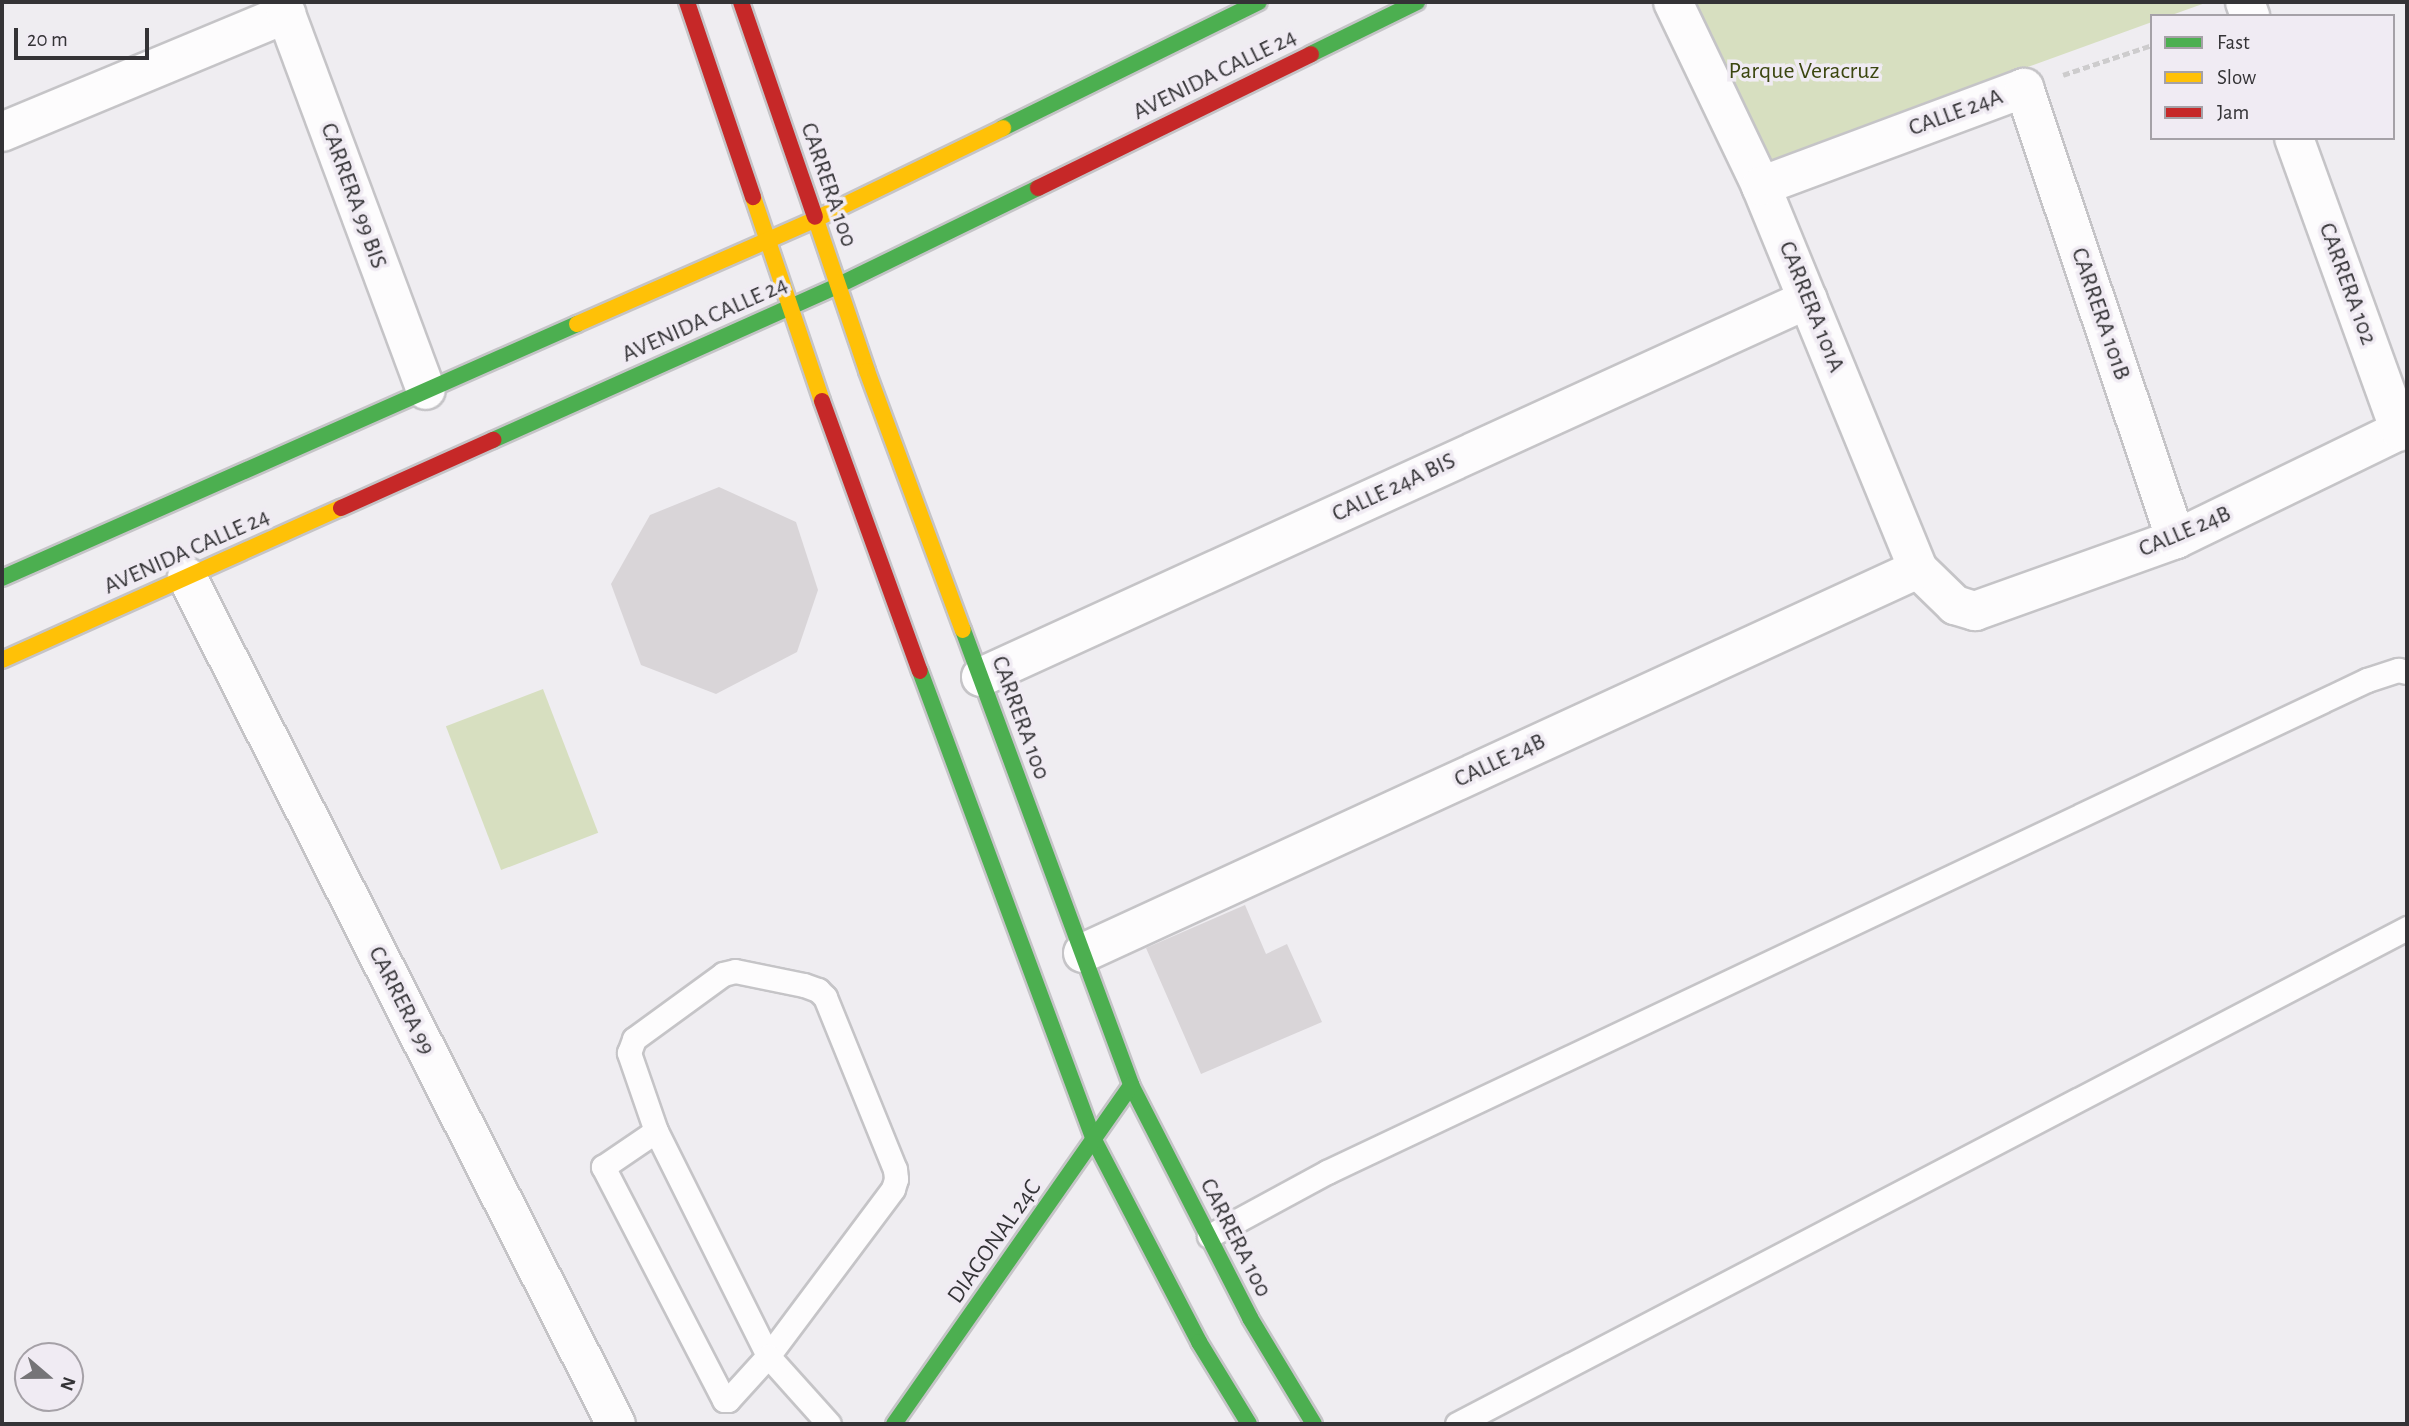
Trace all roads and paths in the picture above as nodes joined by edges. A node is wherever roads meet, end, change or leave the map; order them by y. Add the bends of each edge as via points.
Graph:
1 (687, 2) edge
2 (741, 2) edge
3 (1259, 2) edge
4 (1417, 2) edge
5 (1673, 2) edge
6 (284, 8) edge
7 (2150, 46) edge
8 (2024, 88) junction
9 (2, 132) edge
10 (2295, 140) edge
11 (1761, 186) junction
12 (816, 219) junction
13 (767, 240) junction
14 (839, 285) junction
15 (1808, 299) junction
16 (790, 307) junction
17 (426, 390) junction
18 (2403, 429) edge
19 (2176, 539) junction
20 (1918, 569) junction
21 (187, 577) junction
22 (2, 578) edge
23 (1955, 605) joint
24 (2, 660) edge
25 (2407, 672) edge
26 (981, 677) junction
27 (2407, 928) edge
28 (1083, 953) junction
29 (1131, 1085) junction
30 (656, 1131) junction
31 (1094, 1140) junction
32 (1209, 1236) junction
33 (768, 1356) junction
34 (616, 1424) edge
35 (829, 1424) edge
36 (894, 1424) edge
37 (1249, 1424) edge
38 (1314, 1424) edge
39 (1457, 1424) edge

1 - 13 main road
2 - 12 main road, CARRERA 100
3 - 12 main road, AVENIDA CALLE 24
4 - 14 main road, AVENIDA CALLE 24
5 - 11 street, CARRERA 101A
6 - 9 street
6 - 17 street, CARRERA 99 BIS
7 - 8 path, CALLE 24A
8 - 11 street, CALLE 24A
8 - 19 street, CARRERA 101B
10 - 18 street, CARRERA 102
11 - 15 street, CARRERA 101A
12 - 13 main road, AVENIDA CALLE 24
12 - 14 main road, CARRERA 100
13 - 16 main road
13 - 17 main road, AVENIDA CALLE 24
14 - 16 main road, AVENIDA CALLE 24
14 - 26 main road, CARRERA 100
15 - 20 street, CARRERA 101A
15 - 26 street, CALLE 24A BIS
16 - 21 main road, AVENIDA CALLE 24
16 - 31 main road
17 - 22 main road, AVENIDA CALLE 24
18 - 19 street, CALLE 24B
19 - 23 street, CALLE 24B via 1975,611
20 - 23 street, CARRERA 101A
20 - 28 street, CALLE 24B
21 - 24 main road, AVENIDA CALLE 24
21 - 34 street, CARRERA 99
25 - 32 lane via 2398,670 2367,680 1327,1172
26 - 28 main road, CARRERA 100
27 - 39 lane
28 - 29 main road, CARRERA 100
29 - 31 main road, DIAGONAL 24C
29 - 32 main road, CARRERA 100
30 - 33 lane
30 - 33 lane via 605,1163 603,1171 722,1399 728,1400
30 - 33 lane via 629,1053 634,1039 723,974 735,971 804,985 824,997 895,1169 895,1179 893,1189
31 - 36 main road, DIAGONAL 24C
31 - 37 main road via 1199,1342
32 - 38 main road, CARRERA 100 via 1250,1318
33 - 35 lane

